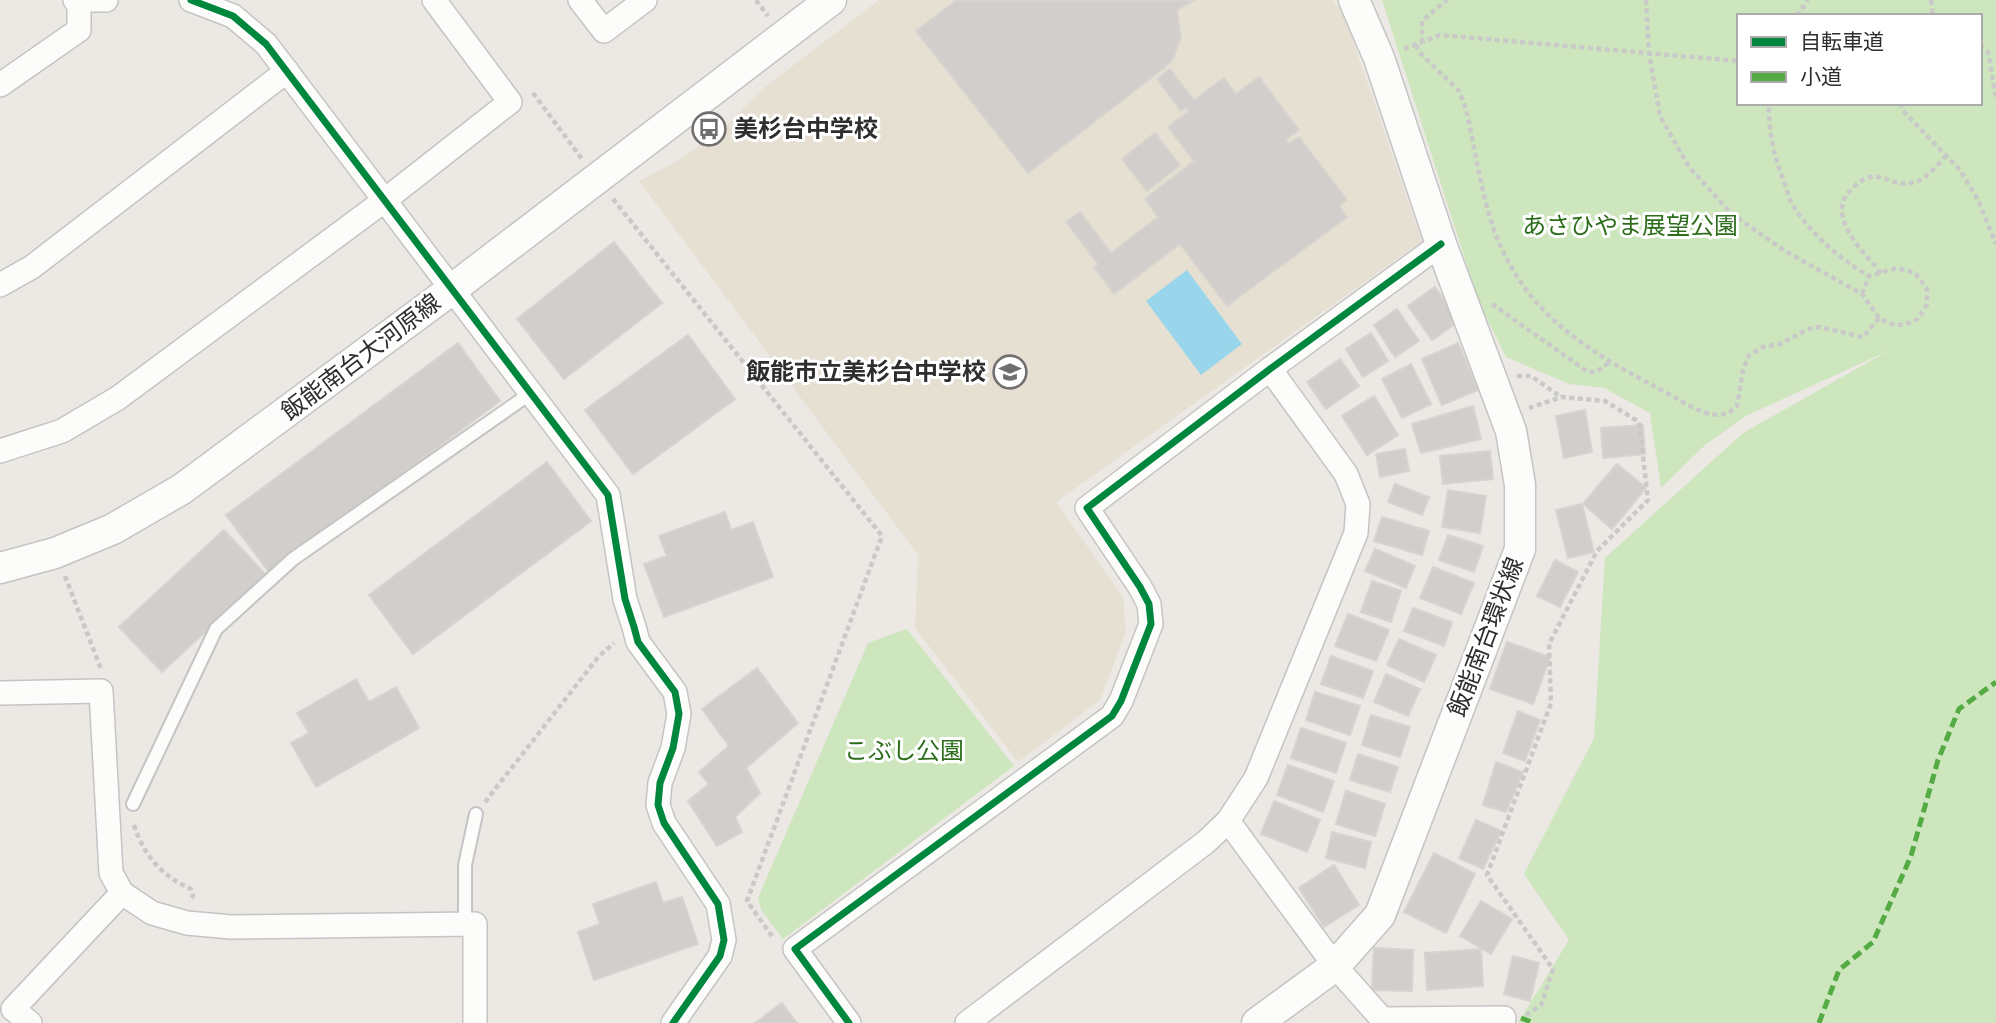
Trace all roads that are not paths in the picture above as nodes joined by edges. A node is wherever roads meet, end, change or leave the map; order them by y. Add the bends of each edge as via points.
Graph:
1 (77, 0) edge
2 (106, 0) edge
3 (191, 0) edge
4 (434, 0) edge
5 (580, 0) edge
6 (645, 0) edge
7 (831, 0) edge
8 (1353, 0) edge
9 (287, 71) junction
10 (0, 85) edge
11 (385, 200) junction
12 (1441, 244) junction
13 (0, 285) edge
14 (452, 290) junction
15 (1270, 369) junction
16 (531, 393) junction
17 (0, 451) edge
18 (0, 568) edge
19 (0, 692) edge
20 (133, 804) road end
21 (476, 814) road end
22 (1228, 821) junction
23 (122, 893) junction
24 (466, 924) junction
25 (1335, 966) junction
26 (1504, 1018) road end
27 (1380, 1021) edge
28 (30, 1023) edge
29 (475, 1023) edge
30 (673, 1023) edge
31 (849, 1023) edge
32 (967, 1023) edge
33 (1257, 1023) edge

1 - 2 street
1 - 10 street via 79,30
3 - 9 street via 233,16 266,44
4 - 11 street via 510,102
5 - 6 street via 604,31
7 - 14 street, 飯能南台大河原線
8 - 12 street, 飯能南台環状線 via 1379,58
9 - 11 street
9 - 13 street via 32,267
11 - 14 street
11 - 17 street via 118,398 62,431
12 - 15 street
12 - 25 street, 飯能南台環状線 via 1511,431 1520,485 1520,549 1380,915
14 - 16 street
14 - 18 street, 飯能南台大河原線 via 182,489 113,529 55,553
15 - 22 street via 1346,474 1358,504 1356,533 1256,778
15 - 31 street via 1087,508 1149,604 1151,624 1112,716 795,949
16 - 20 lane via 293,559 216,629
16 - 30 street via 608,495 625,599 638,642 675,692 679,714 658,805 664,824 718,904 724,940 720,956
19 - 23 street via 101,691 111,873
21 - 24 lane via 465,865
22 - 25 street
22 - 32 street
23 - 24 street via 152,913 187,923 231,927
23 - 28 street via 13,1009
24 - 29 street via 475,924
25 - 27 street
25 - 33 street, 飯能南台環状線
26 - 27 street

